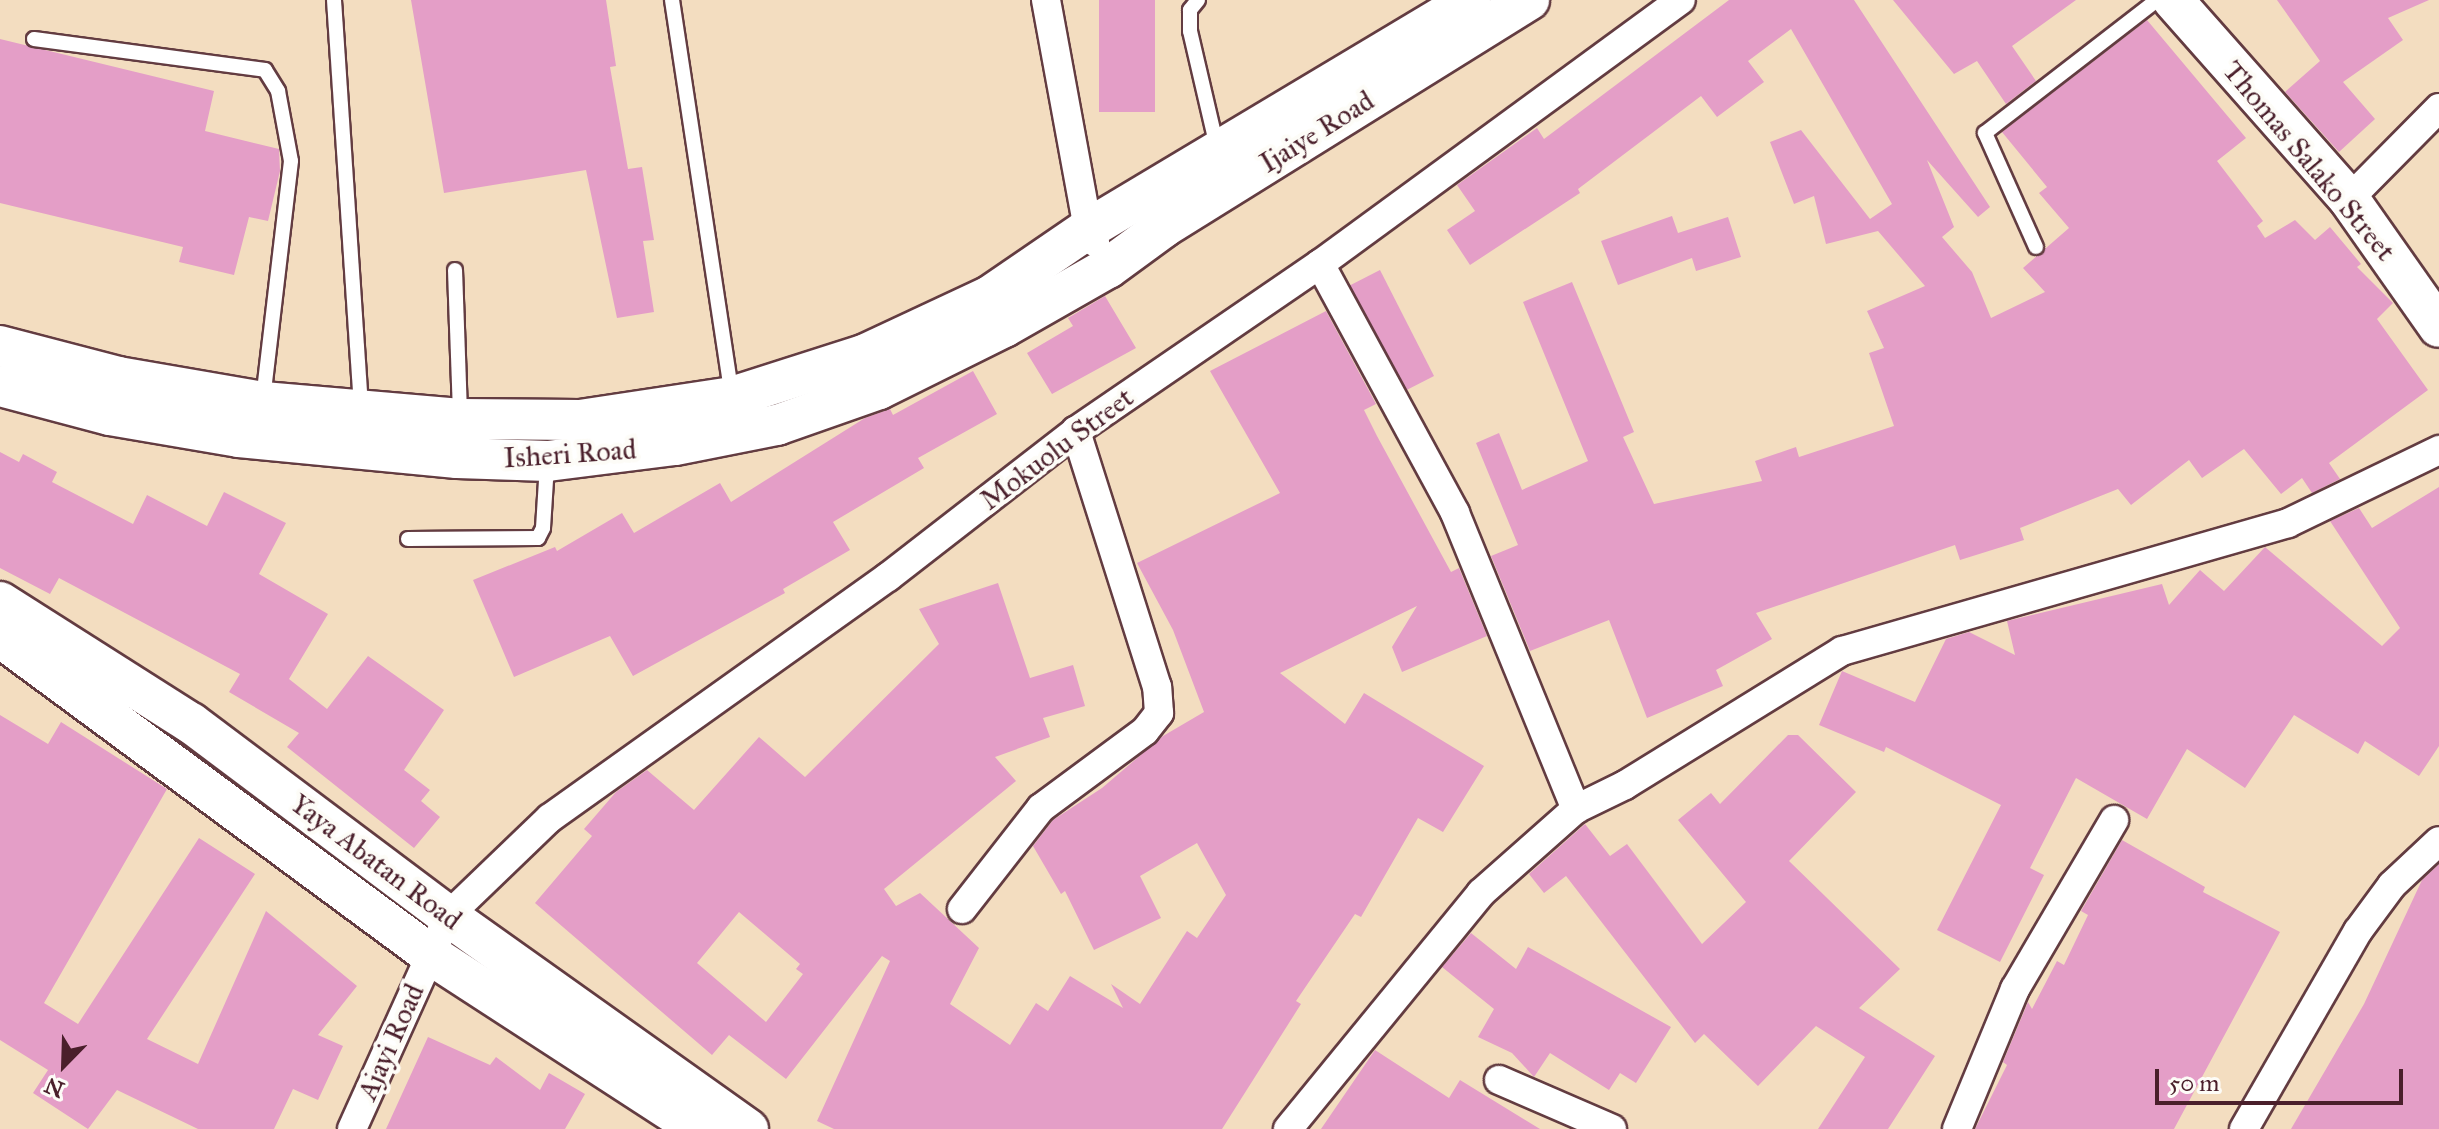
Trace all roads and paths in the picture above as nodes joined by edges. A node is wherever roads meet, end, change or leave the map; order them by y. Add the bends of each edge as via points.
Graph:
1 (334, 0) edge
2 (672, 0) edge
3 (1046, 0) edge
4 (1198, 0) edge
5 (1471, 0) edge
6 (1529, 0) edge
7 (1681, 0) edge
8 (2157, 0) edge
9 (2173, 0) edge
10 (34, 39) dead end
11 (2439, 108) edge
12 (1218, 151) junction
13 (2349, 199) junction
14 (1088, 229) junction
15 (2036, 247) dead end
16 (1320, 264) junction
17 (1108, 268) junction
18 (455, 270) dead end
19 (2439, 327) edge
20 (0, 346) edge
21 (0, 386) edge
22 (732, 397) junction
23 (263, 402) junction
24 (362, 411) junction
25 (460, 419) junction
26 (1076, 431) junction
27 (2439, 450) edge
28 (548, 461) junction
29 (408, 539) dead end
30 (0, 602) edge
31 (0, 637) edge
32 (1576, 809) junction
33 (2114, 820) dead end
34 (2439, 841) edge
35 (962, 909) dead end
36 (448, 916) junction
37 (431, 955) junction
38 (1499, 1080) dead end
39 (352, 1129) edge
40 (699, 1129) edge
41 (748, 1129) edge
42 (1288, 1129) edge
43 (1612, 1129) edge
44 (1957, 1129) edge
45 (2244, 1129) edge

1 - 24 lane
2 - 22 lane
3 - 14 street
4 - 12 lane via 1190,10 1190,31
5 - 12 main road, Ijaiye Road
6 - 17 main road, Ijaiye Road via 1164,227
7 - 16 street, Mokuolu Street
8 - 15 lane via 1985,133
9 - 13 main road, Thomas Salako Street
10 - 23 lane via 265,70 278,91 291,161
11 - 13 street
12 - 14 main road, Ijaiye Road
13 - 19 main road, Thomas Salako Street
14 - 17 street
14 - 22 main road, Isheri Road via 962,309 864,355
16 - 26 street, Mokuolu Street
16 - 32 street via 1455,513
17 - 28 main road, Isheri Road via 879,389 777,425
18 - 25 lane
20 - 23 main road, Isheri Road via 118,377
21 - 28 main road, Isheri Road via 110,415 239,437 353,451
22 - 25 main road, Isheri Road via 580,420
23 - 24 main road, Isheri Road
24 - 25 main road, Isheri Road
26 - 35 street via 1157,687 1159,713 1145,731 1041,808
26 - 36 street, Mokuolu Street via 888,577 550,818
27 - 32 street via 2288,523 1842,651 1625,785
28 - 29 lane via 538,538
30 - 36 main road, Yaya Abatan Road via 191,723
31 - 37 main road, Yaya Abatan Road
32 - 42 street via 1481,893
33 - 44 street via 2015,989
34 - 45 street via 2392,885 2358,931
36 - 37 street, Ajayi Road
36 - 41 main road, Yaya Abatan Road
37 - 39 street, Ajayi Road
37 - 40 main road, Yaya Abatan Road
38 - 43 street

